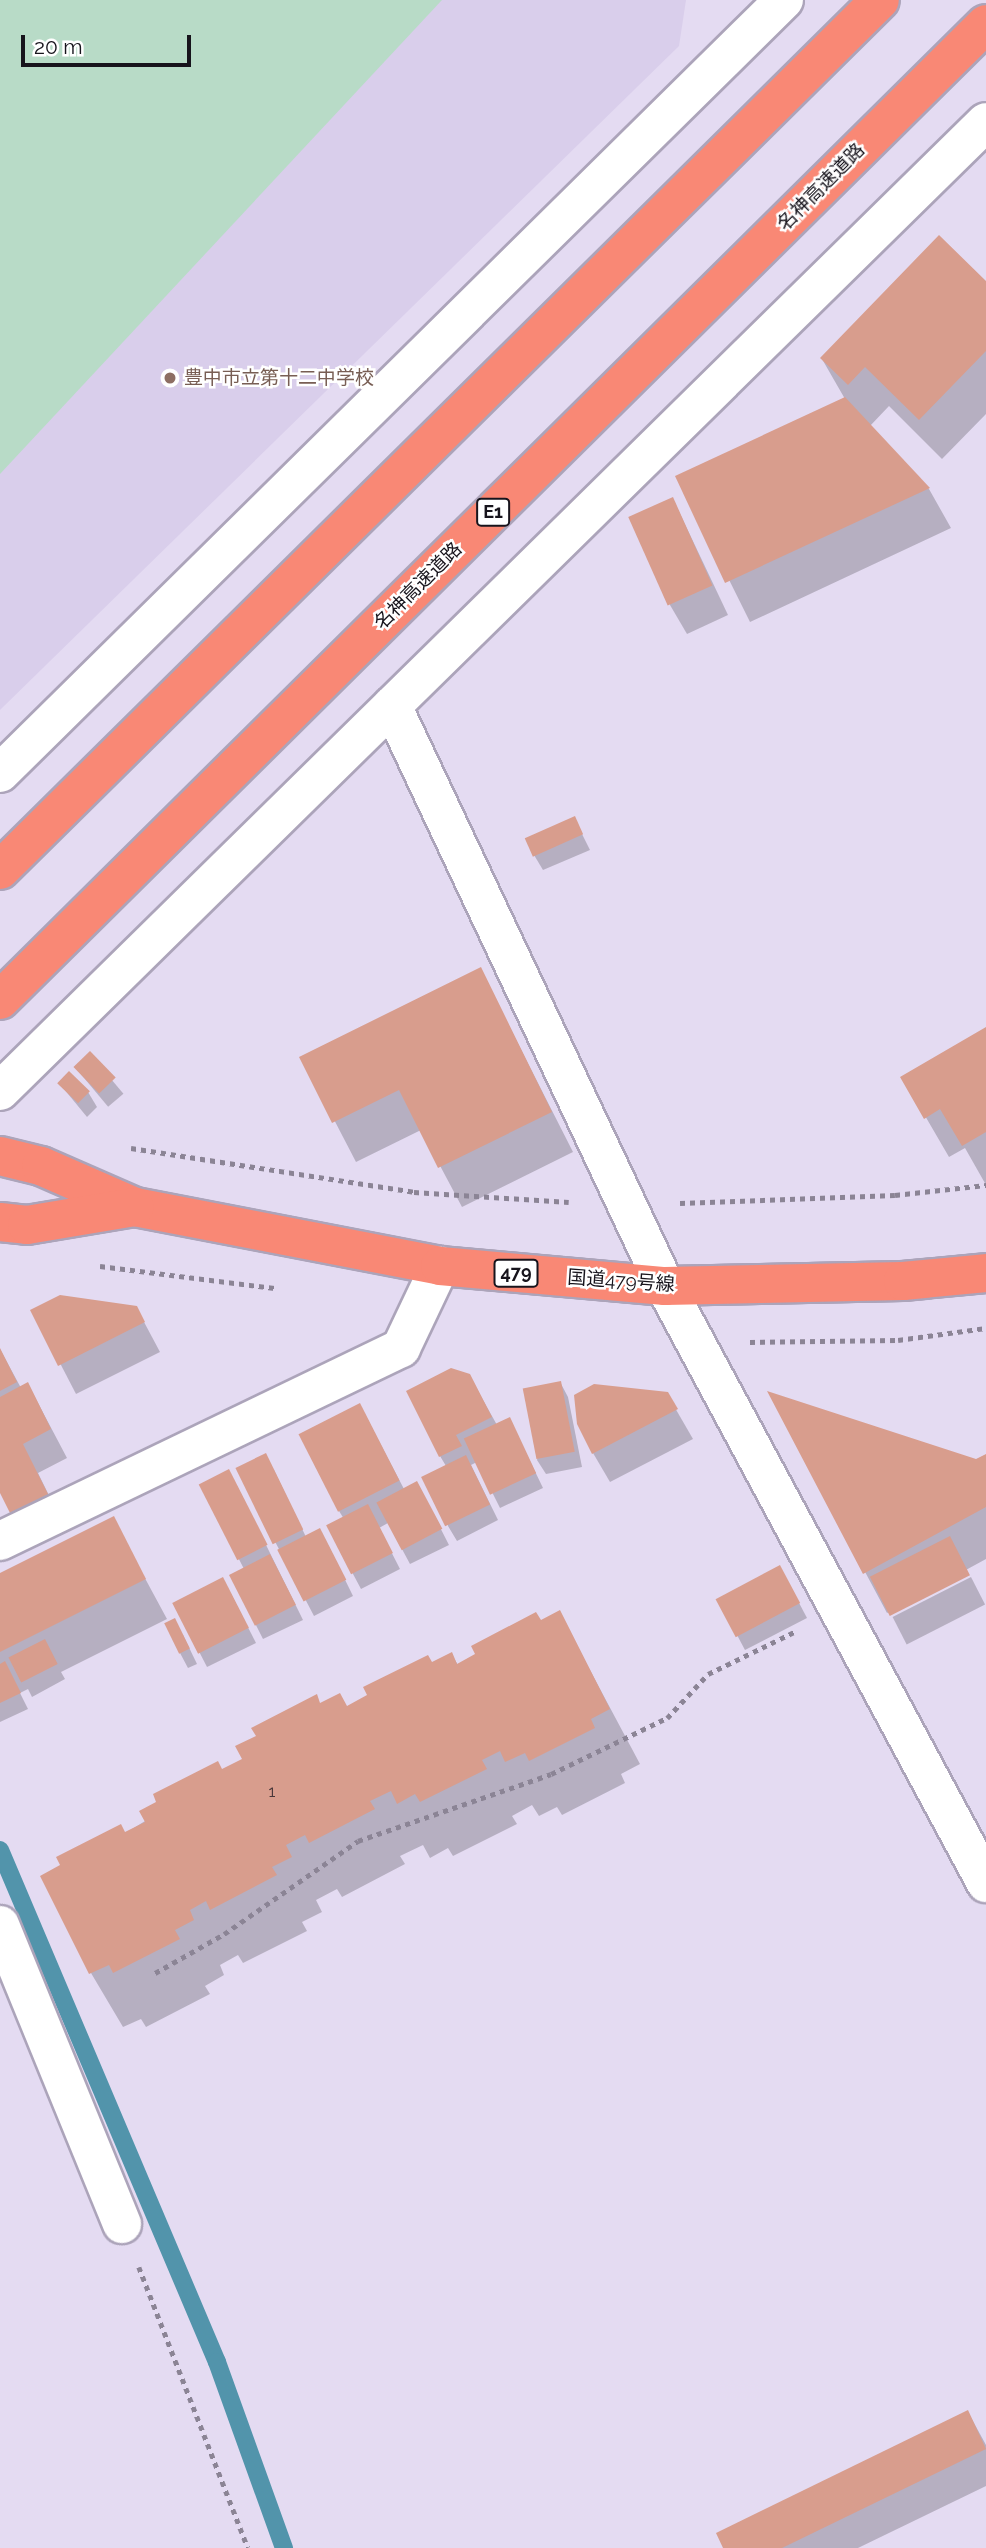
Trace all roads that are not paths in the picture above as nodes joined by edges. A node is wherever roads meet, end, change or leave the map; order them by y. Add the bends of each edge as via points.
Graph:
1 (880, 0) edge
2 (764, 8) edge
3 (986, 24) edge
4 (986, 122) edge
5 (392, 706) junction
6 (0, 774) edge
7 (0, 870) edge
8 (0, 1000) edge
9 (0, 1091) edge
10 (0, 1156) edge
11 (135, 1207) junction
12 (0, 1223) edge
13 (440, 1266) junction
14 (986, 1273) edge
15 (665, 1286) junction
16 (0, 1541) edge
17 (986, 1883) edge
18 (0, 1925) edge
19 (122, 2224) road end

1 - 7 highway
2 - 6 street
3 - 8 highway, 名神高速道路 / E1
4 - 5 street
5 - 9 street
5 - 15 street
10 - 11 highway, 国道479号線 / 479 via 41,1166
11 - 12 highway, 国道479号線 / 479 via 27,1226
11 - 13 highway, 国道479号線 / 479
13 - 15 highway, 国道479号線 / 479
13 - 16 street via 401,1348
14 - 15 highway, 国道479号線 / 479 via 903,1281
15 - 17 street
18 - 19 street

